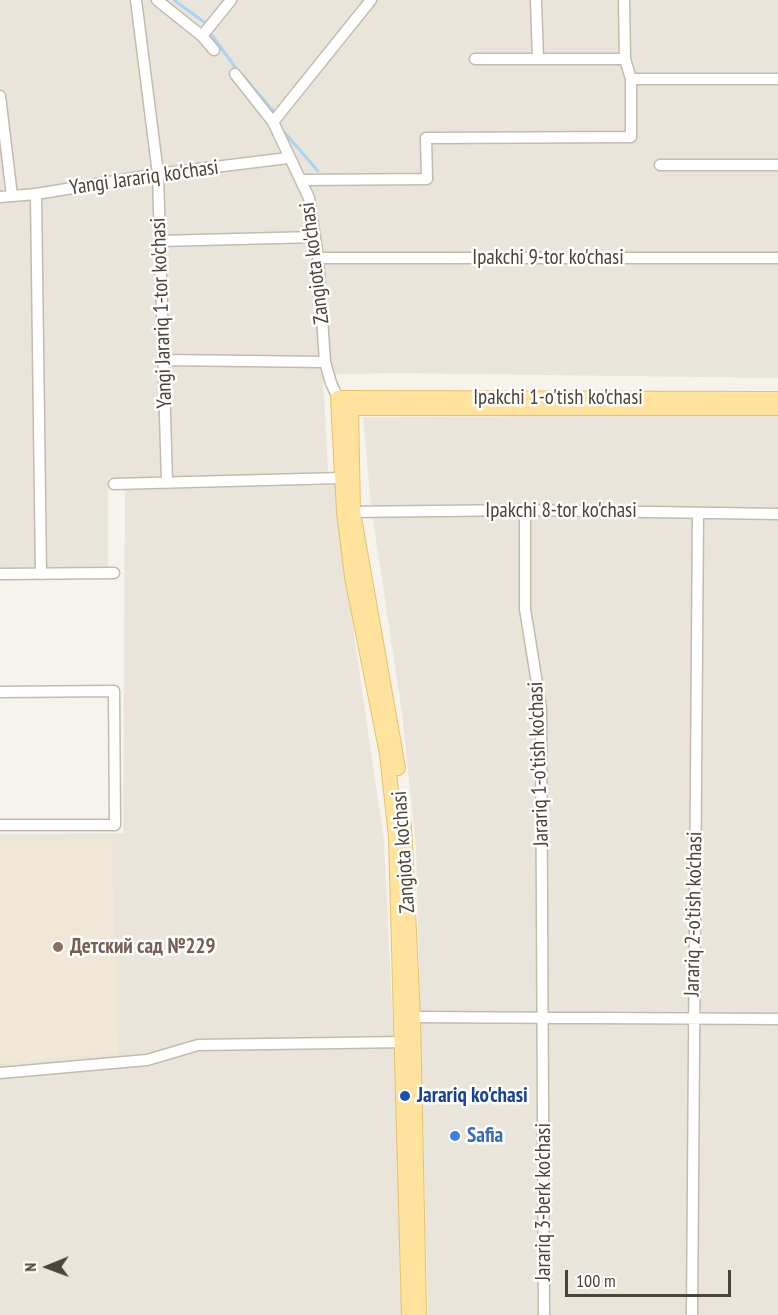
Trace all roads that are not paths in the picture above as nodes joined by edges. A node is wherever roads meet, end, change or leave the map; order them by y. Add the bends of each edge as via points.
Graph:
1 (136, 0) edge
2 (157, 0) edge
3 (231, 0) edge
4 (371, 0) edge
5 (536, 0) edge
6 (624, 0) edge
7 (202, 36) junction
8 (214, 50) dead end
9 (475, 59) dead end
10 (538, 59) junction
11 (625, 59) junction
12 (235, 74) dead end
13 (631, 79) junction
14 (778, 79) edge
15 (0, 96) edge
16 (273, 122) junction
17 (288, 158) junction
18 (660, 165) dead end
19 (778, 165) edge
20 (158, 174) junction
21 (302, 180) junction
22 (36, 194) junction
23 (12, 196) junction
24 (0, 197) edge
25 (315, 237) junction
26 (160, 241) junction
27 (318, 258) junction
28 (778, 258) edge
29 (165, 360) junction
30 (325, 362) junction
31 (338, 398) junction
32 (778, 399) edge
33 (351, 408) junction
34 (778, 408) edge
35 (342, 478) junction
36 (167, 483) junction
37 (114, 484) dead end
38 (525, 510) junction
39 (348, 512) junction
40 (698, 513) junction
41 (778, 514) edge
42 (114, 573) dead end
43 (0, 574) edge
44 (41, 574) junction
45 (0, 692) edge
46 (0, 825) edge
47 (408, 1017) junction
48 (544, 1018) junction
49 (693, 1018) junction
50 (778, 1019) edge
51 (409, 1042) junction
52 (0, 1073) edge
53 (409, 1315) edge
54 (419, 1315) edge
55 (544, 1315) edge
56 (692, 1315) edge

1 - 20 street, Yangi Jarariq 1-tor ko'chasi
2 - 7 street
3 - 7 street
4 - 16 street
5 - 10 street
6 - 11 street
7 - 8 street
9 - 10 street
10 - 11 street
11 - 13 street
12 - 16 street, Zangiota ko'chasi
13 - 14 street
13 - 21 street via 631,137 426,138 427,179
15 - 23 street
16 - 17 street, Zangiota ko'chasi
17 - 20 street, Yangi Jarariq ko'chasi
17 - 21 street, Zangiota ko'chasi
18 - 19 street
20 - 22 street, Yangi Jarariq ko'chasi
20 - 26 street, Yangi Jarariq 1-tor ko'chasi
21 - 25 street, Zangiota ko'chasi
22 - 23 street, Yangi Jarariq ko'chasi
22 - 44 street
23 - 24 street, Yangi Jarariq ko'chasi
25 - 26 street
25 - 27 street, Zangiota ko'chasi
26 - 29 street, Yangi Jarariq 1-tor ko'chasi
27 - 28 street, Ipakchi 9-tor ko'chasi
27 - 30 street, Zangiota ko'chasi
29 - 30 street
29 - 36 street, Yangi Jarariq 1-tor ko'chasi
30 - 31 street, Zangiota ko'chasi
31 - 32 main road, Ipakchi 1-o'tish ko'chasi
31 - 33 street
31 - 35 main road, Zangiota ko'chasi
33 - 34 main road, Ipakchi 1-o'tish ko'chasi
33 - 39 main road, Zangiota ko'chasi
35 - 36 street
35 - 39 main road, Zangiota ko'chasi
36 - 37 street
38 - 39 street, Ipakchi 8-tor ko'chasi
38 - 40 street, Ipakchi 8-tor ko'chasi
38 - 48 street, Jarariq 1-o'tish ko'chasi via 525,609 541,708
39 - 47 main road, Zangiota ko'chasi via 395,748 405,837
40 - 41 street, Ipakchi 8-tor ko'chasi
40 - 49 street, Jarariq 2-o'tish ko'chasi
42 - 44 street
43 - 44 street
45 - 46 street via 114,691 116,825
47 - 48 street
47 - 51 main road, Zangiota ko'chasi
48 - 49 street
48 - 55 street, Jarariq 3-berk ko'chasi
49 - 50 street
49 - 56 street, Jarariq 2-o'tish ko'chasi
51 - 52 street via 198,1045 147,1060
51 - 53 main road, Zangiota ko'chasi
51 - 54 main road, Zangiota ko'chasi

